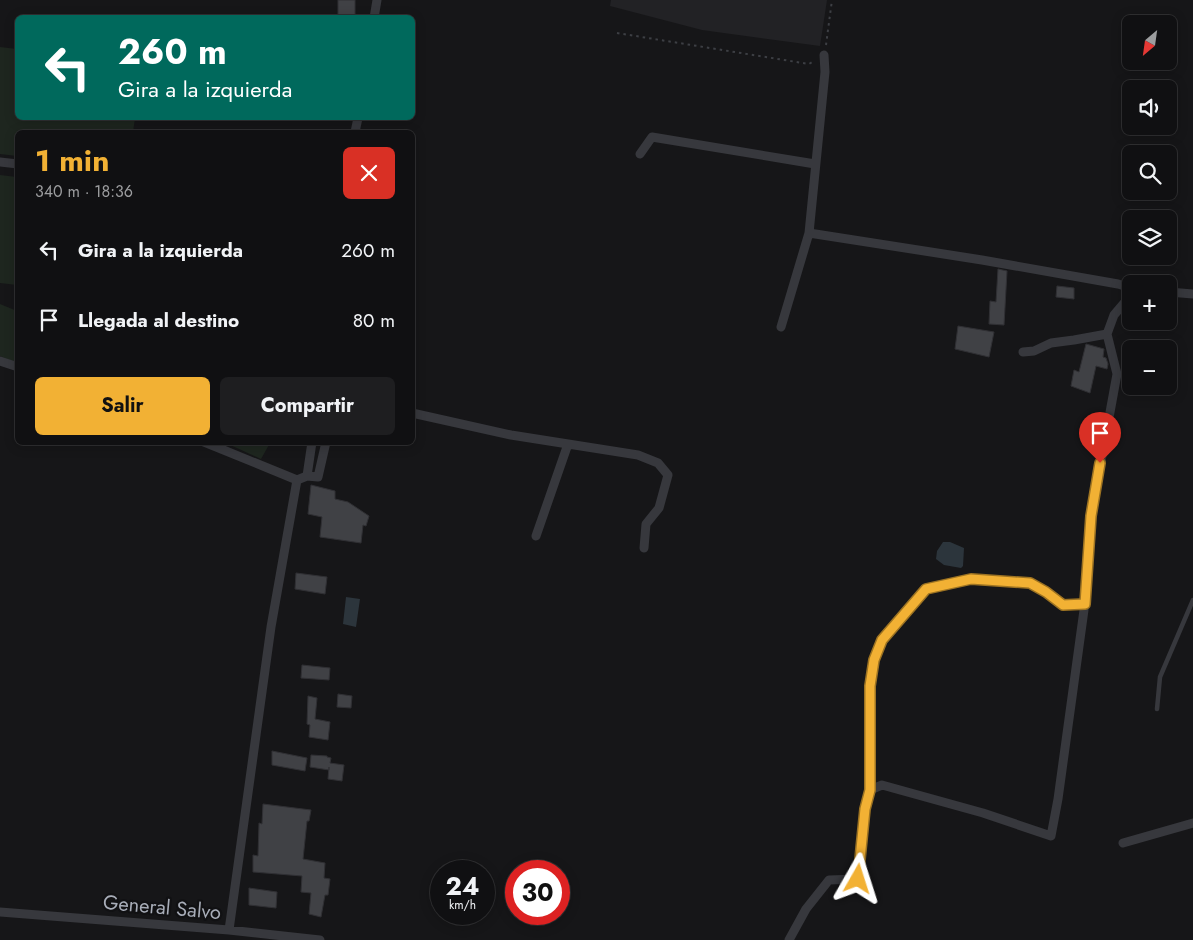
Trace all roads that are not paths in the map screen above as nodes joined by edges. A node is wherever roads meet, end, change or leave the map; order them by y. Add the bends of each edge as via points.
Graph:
1 (377, 0) edge
2 (374, 15) edge
3 (824, 55) road end
4 (640, 154) dead end
5 (0, 162) edge
6 (15, 164) edge
7 (815, 164) junction
8 (809, 233) junction
9 (1122, 285) edge
10 (1177, 293) edge
11 (1193, 294) edge
12 (1122, 306) edge
13 (781, 327) dead end
14 (1107, 334) junction
15 (1023, 352) dead end
16 (0, 360) edge
17 (15, 367) edge
18 (415, 414) edge
19 (568, 444) junction
20 (211, 445) edge
21 (312, 445) edge
22 (325, 445) edge
23 (307, 476) junction
24 (297, 480) junction
25 (536, 536) dead end
26 (644, 548) dead end
27 (1193, 600) edge
28 (1085, 604) junction
29 (1157, 709) dead end
30 (870, 790) junction
31 (1193, 823) edge
32 (1123, 844) dead end
33 (0, 912) edge
34 (228, 930) junction
35 (320, 940) edge
36 (789, 940) edge

1 - 2 street
3 - 7 street
4 - 7 street via 652,137
5 - 6 street
7 - 8 street
8 - 9 street
8 - 13 street
10 - 11 street
12 - 14 street via 1114,315
14 - 15 street via 1051,343
14 - 28 street via 1117,374 1091,516
16 - 17 street
18 - 19 street
19 - 25 street
19 - 26 street via 638,455 658,463 668,475 659,508 646,524
20 - 24 street
21 - 23 street
22 - 23 street via 318,477
23 - 24 street
24 - 34 street via 271,627
27 - 29 lane via 1160,677
28 - 30 street via 1063,605 1030,583 971,579 926,589 882,640 874,660 870,686
28 - 30 street via 1051,836 882,785
30 - 36 street via 858,879 829,880 806,909
31 - 32 street
33 - 34 street, General Salvo
34 - 35 street, General Salvo

